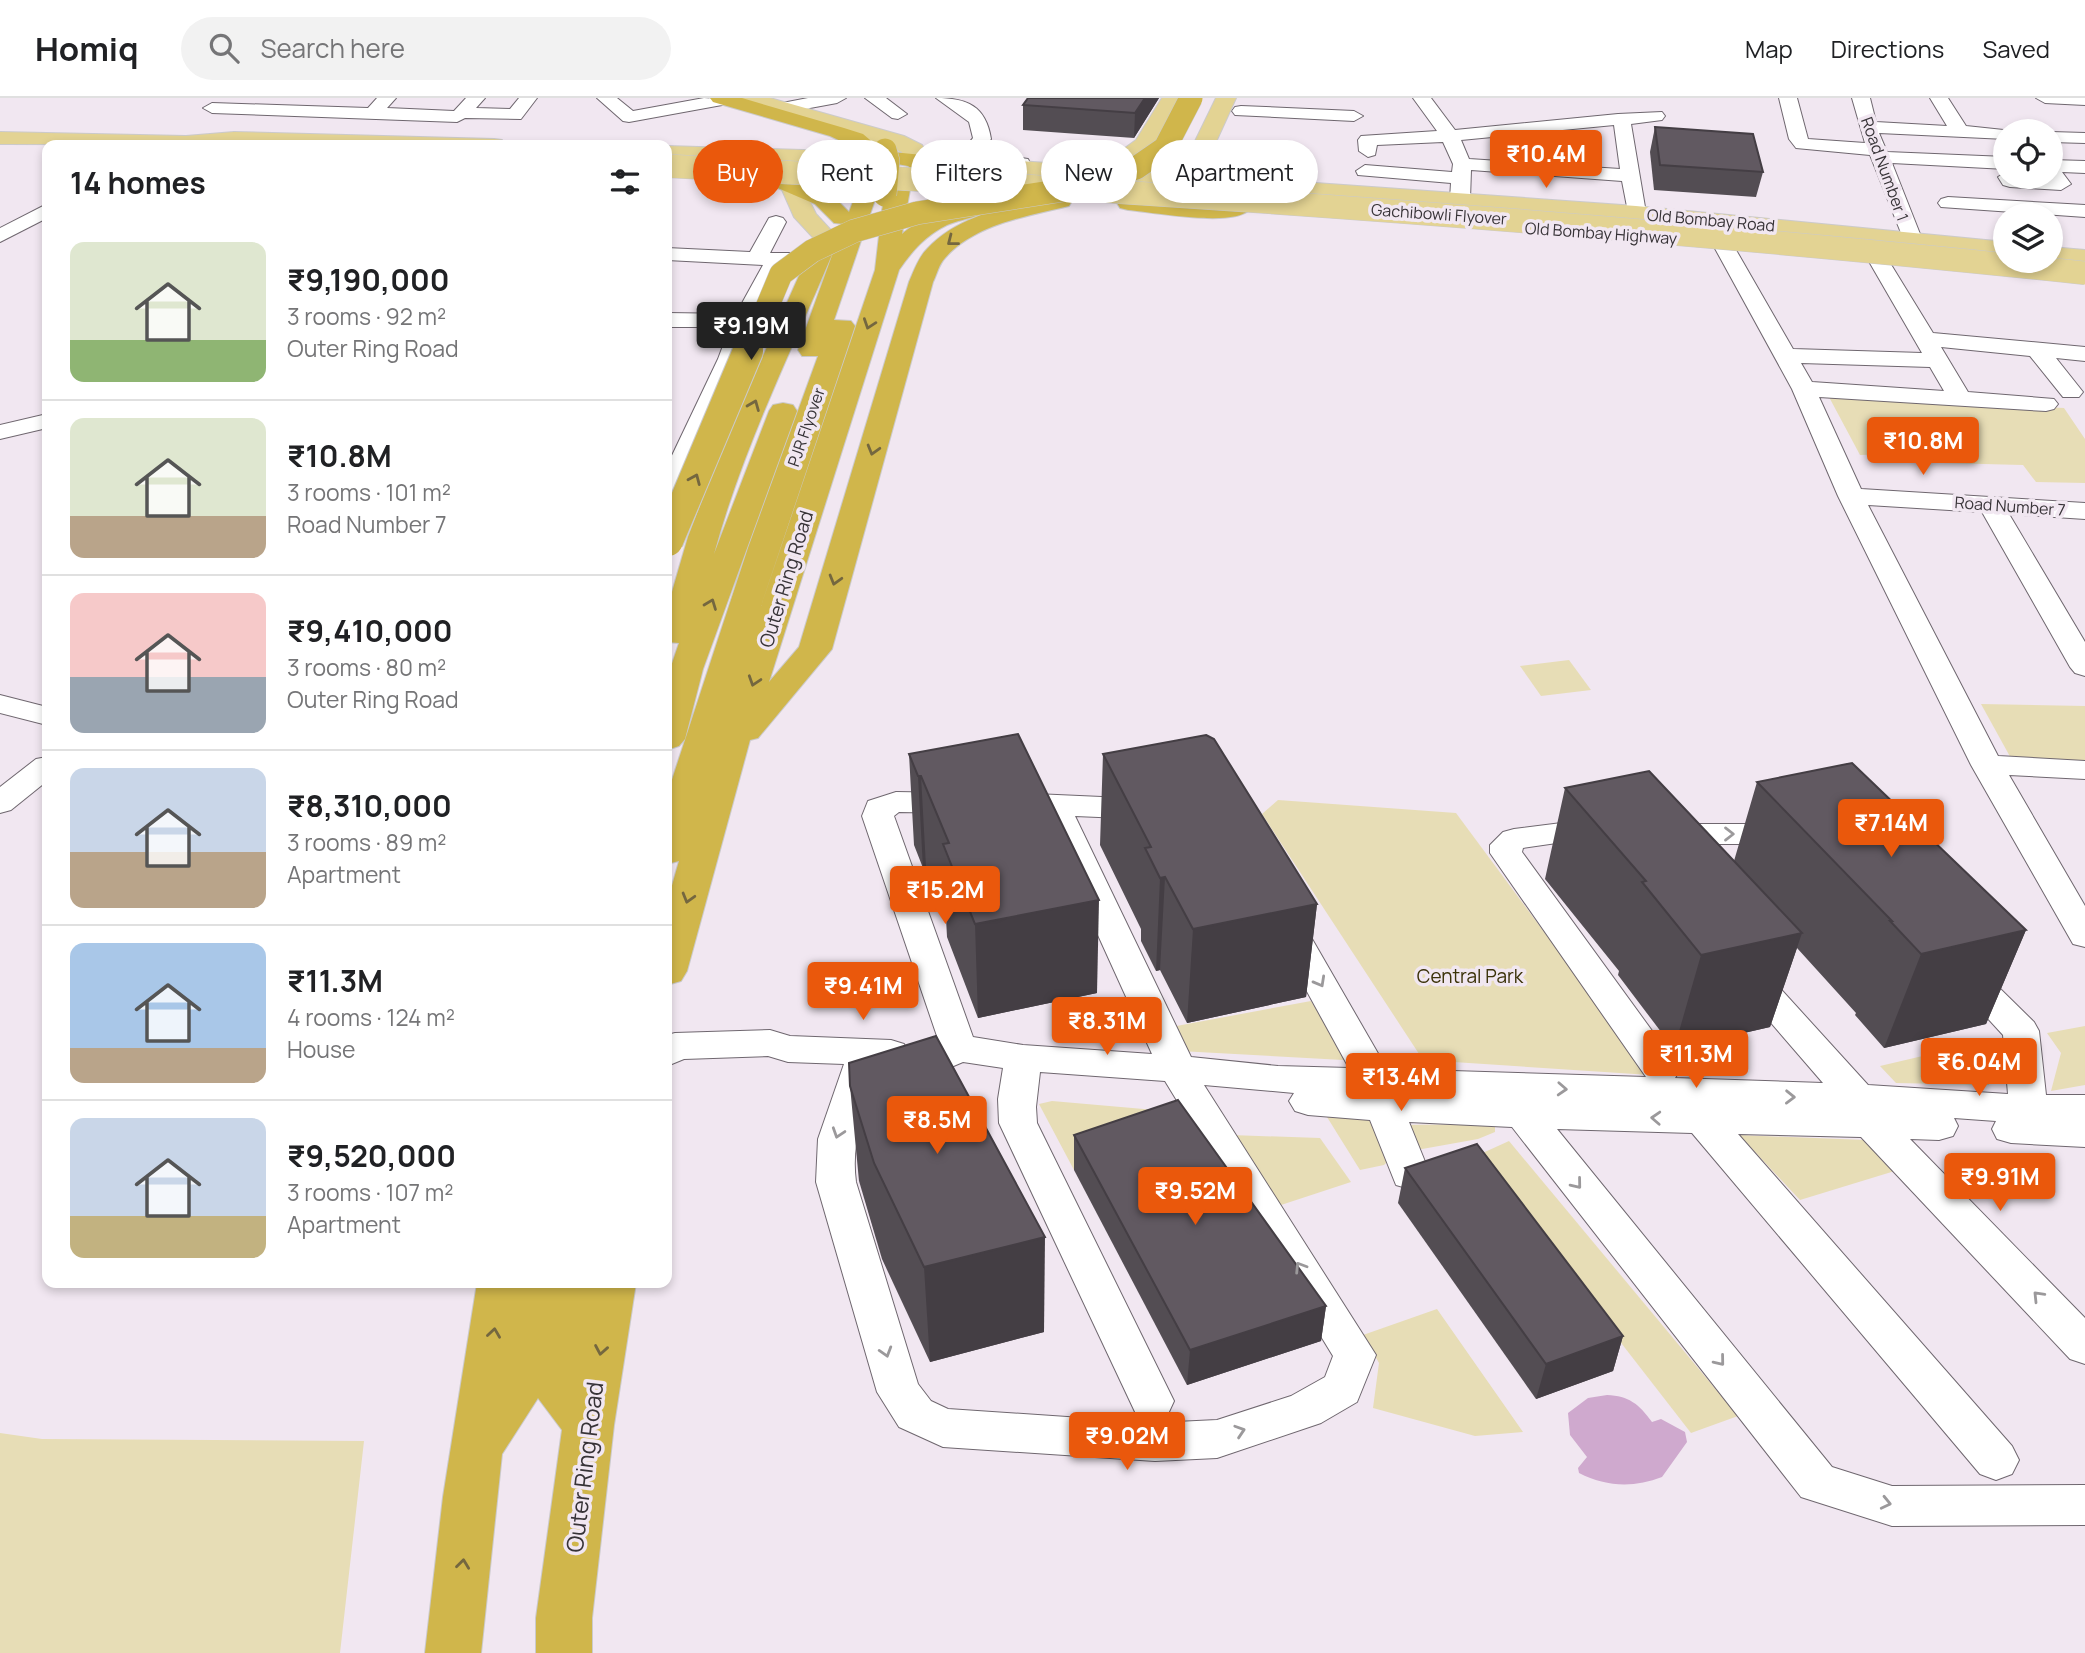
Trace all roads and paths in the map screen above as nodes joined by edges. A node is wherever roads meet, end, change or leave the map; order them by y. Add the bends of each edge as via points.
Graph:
1 (222, 98) edge
2 (387, 98) edge
3 (476, 98) edge
4 (528, 98) edge
5 (606, 98) edge
6 (724, 98) edge
7 (748, 98) edge
8 (837, 98) edge
9 (874, 98) edge
10 (1172, 98) edge
11 (1191, 98) edge
12 (1205, 98) edge
13 (1318, 98) edge
14 (1341, 98) edge
15 (1422, 98) edge
16 (1788, 98) edge
17 (1861, 98) edge
18 (1939, 98) edge
19 (2045, 98) edge
20 (948, 99) edge
21 (1258, 100) edge
22 (2085, 100) edge
23 (297, 104) edge
24 (1234, 104) edge
25 (1562, 107) dead end
26 (783, 108) junction
27 (327, 111) junction
28 (1608, 111) junction
29 (373, 113) junction
30 (898, 114) dead end
31 (460, 115) junction
32 (1353, 116) junction
33 (1656, 116) dead end
34 (1868, 127) junction
35 (1960, 132) junction
36 (1993, 133) edge
37 (831, 134) junction
38 (1450, 135) junction
39 (2063, 137) edge
40 (0, 138) edge
41 (2085, 138) edge
42 (94, 140) edge
43 (210, 140) edge
44 (257, 140) edge
45 (294, 140) edge
46 (436, 140) edge
47 (833, 140) edge
48 (846, 140) edge
49 (1211, 140) edge
50 (0, 146) edge
51 (42, 147) edge
52 (911, 148) edge
53 (1137, 152) edge
54 (1879, 154) junction
55 (797, 157) edge
56 (672, 162) edge
57 (672, 162) edge
58 (672, 162) edge
59 (672, 163) edge
60 (693, 166) edge
61 (1993, 166) edge
62 (2063, 166) edge
63 (1027, 167) edge
64 (1032, 167) junction
65 (2085, 167) edge
66 (1041, 168) edge
67 (1366, 171) dead end
68 (1632, 176) junction
69 (1461, 180) junction
70 (783, 181) edge
71 (783, 182) edge
72 (911, 186) edge
73 (1027, 190) edge
74 (1318, 190) edge
75 (897, 193) edge
76 (1151, 193) edge
77 (900, 194) junction
78 (911, 194) edge
79 (1318, 202) edge
80 (845, 203) edge
81 (1236, 203) edge
82 (1948, 203) dead end
83 (2032, 203) edge
84 (1993, 204) edge
85 (42, 205) edge
86 (2078, 208) edge
87 (42, 212) edge
88 (1636, 212) junction
89 (842, 218) junction
90 (776, 222) dead end
91 (0, 228) edge
92 (0, 236) edge
93 (1912, 239) junction
94 (1722, 243) junction
95 (1993, 248) edge
96 (823, 249) junction
97 (672, 254) edge
98 (1993, 255) edge
99 (2063, 255) edge
100 (2085, 257) edge
101 (1877, 258) junction
102 (767, 259) junction
103 (2063, 263) edge
104 (2085, 265) edge
105 (887, 270) junction
106 (2085, 273) edge
107 (2085, 280) edge
108 (672, 320) edge
109 (743, 321) junction
110 (1925, 339) junction
111 (2037, 350) junction
112 (2085, 354) edge
113 (1785, 356) junction
114 (1938, 360) junction
115 (1804, 389) junction
116 (2071, 392) dead end
117 (1960, 398) junction
118 (2046, 404) dead end
119 (42, 422) edge
120 (0, 432) edge
121 (672, 481) edge
122 (1852, 496) junction
123 (1991, 505) junction
124 (2085, 511) edge
125 (672, 534) edge
126 (672, 650) edge
127 (2085, 667) edge
128 (0, 704) edge
129 (42, 715) edge
130 (672, 721) edge
131 (729, 752) junction
132 (1987, 765) junction
133 (42, 770) edge
134 (2085, 770) edge
135 (0, 803) edge
136 (1054, 804) junction
137 (1169, 810) edge
138 (1623, 834) junction
139 (672, 836) edge
140 (1825, 838) edge
141 (1650, 864) edge
142 (1271, 896) edge
143 (2085, 936) edge
144 (1723, 946) edge
145 (1937, 946) edge
146 (672, 953) edge
147 (672, 1049) edge
148 (788, 1049) junction
149 (947, 1053) junction
150 (672, 1065) edge
151 (1023, 1069) junction
152 (1183, 1080) junction
153 (1380, 1095) junction
154 (1682, 1095) junction
155 (1511, 1099) junction
156 (2085, 1109) edge
157 (1865, 1111) junction
158 (2031, 1120) junction
159 (2085, 1133) edge
160 (1410, 1174) edge
161 (500, 1288) edge
162 (536, 1288) edge
163 (565, 1288) edge
164 (611, 1288) edge
165 (542, 1334) junction
166 (2085, 1346) edge
167 (1152, 1401) dead end
168 (588, 1425) junction
169 (1996, 1460) dead end
170 (474, 1472) junction
171 (2085, 1505) edge
172 (564, 1636) edge
173 (454, 1642) edge

1 - 23 street via 212,108
2 - 29 street
3 - 31 street
4 - 31 street via 515,116
5 - 6 street via 629,117
6 - 37 main road
130 -> 6 highway, PJR Flyover, bridge via 686,670 848,252 867,192 873,153 855,139
6 - 139 highway, PJR Flyover, bridge via 850,131 885,150 888,161 885,195 864,276 835,344 763,548
7 - 26 main road
8 - 26 street
9 - 30 street
10 - 53 main road via 1148,145
125 -> 11 highway, bridge via 781,274 812,251 854,231 917,213 1070,189 1136,168 1166,148
12 -> 131 highway, bridge via 1185,146 1158,168 1095,192 998,218 960,234 935,254 921,282 815,649
13 - 21 street via 1317,102
14 - 32 street
15 - 38 street
16 - 54 street via 1803,144
17 - 34 street, Road Number 1
18 - 35 street
19 - 22 street
20 - 64 street via 974,113 981,124 982,139 969,153 972,157
23 - 27 street
24 - 32 street
24 - 49 main road
25 - 28 street
26 - 52 main road
27 - 29 street
27 - 45 street
28 - 33 street
28 - 38 street
28 - 68 street via 1622,121
29 - 31 street
31 - 46 street
32 - 38 street via 1368,146
34 - 35 street
34 - 54 street, Road Number 1
35 - 36 street
37 - 47 main road
37 - 48 main road
38 - 69 street
39 - 41 street
40 - 42 main road
43 - 44 main road
50 - 51 main road
54 - 61 street
54 - 93 street, Road Number 1
55 - 56 main road
57 - 98 main road, Gachibowli Flyover, bridge via 1306,195
58 - 106 main road, Gachibowli Flyover, bridge via 1424,212
59 - 60 main road
62 - 65 street
63 - 64 main road, Old Bombay Road
64 - 66 main road, Old Bombay Road
67 - 69 street
68 - 69 street
68 - 88 street
69 - 74 main road, Old Bombay Road
69 - 88 main road, Old Bombay Road
70 - 89 highway via 823,200
71 - 96 main road
72 - 77 highway
73 - 76 main road, Old Bombay Highway
75 - 77 highway
77 - 78 highway
77 - 105 highway, Outer Ring Road
79 - 94 main road, Old Bombay Highway
80 - 89 highway
81 - 105 highway via 1228,212 1086,199 984,206 938,219 919,230
82 - 84 street
83 - 86 street via 2024,201 2014,185 2063,189
85 - 91 street
87 - 92 street
88 - 93 main road, Old Bombay Road
89 - 96 highway
90 - 102 street
93 - 95 main road, Old Bombay Road
94 - 101 main road, Old Bombay Highway
94 - 113 street
96 - 102 street
126 -> 96 highway via 703,537
97 - 102 street
99 - 100 main road
101 - 107 main road, Old Bombay Highway
101 - 110 street
102 - 109 street
103 - 104 main road
105 -> 131 highway, Outer Ring Road
108 - 109 street
109 - 121 street
110 - 111 street
110 - 114 street
111 - 112 street
111 - 116 street
113 - 114 street
113 - 115 street
114 - 117 street
115 - 117 street
115 - 122 street
117 - 118 street
119 - 120 street
122 - 123 street, Road Number 7
122 - 132 street
123 - 124 street, Road Number 7
123 - 127 street
128 - 129 street
131 -> 146 highway, Outer Ring Road
132 - 134 street
132 - 143 street
133 - 135 street
136 - 137 street
136 - 149 street via 896,802 879,808
136 - 152 street
138 -> 140 street
138 - 141 street
138 - 154 street via 1593,828 1514,839 1506,845 1506,853
142 -> 153 street
144 - 157 street
145 - 158 street via 2021,1031
147 - 148 street via 770,1043
148 - 149 street
148 - 150 street via 768,1062
149 - 151 street
149 -> 152 street via 916,1069 860,1068 832,1164 898,1392 915,1414 943,1428 1155,1443 1217,1438 1306,1410 1342,1389 1355,1355
151 - 152 street
151 - 167 street via 1016,1104 1018,1123
152 - 153 street
153 - 155 street
153 - 160 street
154 - 155 street
154 - 157 street
154 - 169 street
155 -> 171 street via 1817,1483 1892,1506
156 - 158 street
157 - 158 street
166 -> 157 street
158 - 159 street
170 -> 161 highway
162 - 165 highway
163 - 165 highway
164 -> 168 highway, Outer Ring Road
165 - 168 highway via 550,1376
165 - 170 highway
168 - 172 highway, Outer Ring Road
173 -> 170 highway

